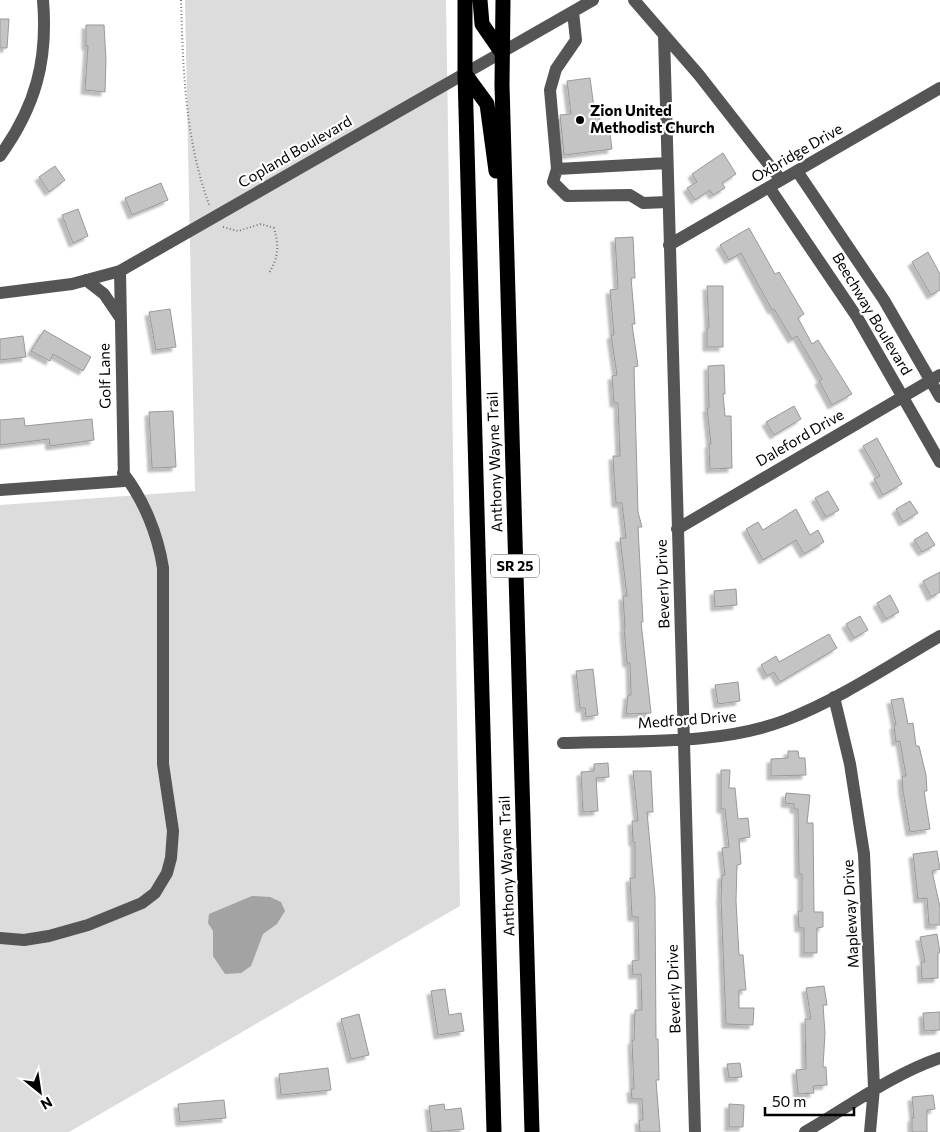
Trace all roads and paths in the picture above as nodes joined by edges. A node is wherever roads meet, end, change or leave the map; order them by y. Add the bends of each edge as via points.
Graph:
1 (43, 0) edge
2 (181, 0) edge
3 (465, 0) edge
4 (480, 0) edge
5 (503, 0) edge
6 (593, 0) edge
7 (634, 0) edge
8 (573, 12) junction
9 (664, 35) junction
10 (502, 53) junction
11 (465, 74) junction
12 (940, 88) edge
13 (0, 156) edge
14 (667, 163) junction
15 (557, 168) junction
16 (797, 171) junction
17 (781, 180) junction
18 (769, 187) junction
19 (668, 202) junction
20 (214, 217) junction
21 (669, 245) junction
22 (507, 250) junction
23 (120, 271) junction
24 (269, 273) dead end
25 (86, 280) junction
26 (0, 293) edge
27 (121, 319) junction
28 (935, 378) edge
29 (903, 397) junction
30 (940, 397) edge
31 (940, 462) edge
32 (123, 477) junction
33 (0, 490) edge
34 (677, 529) junction
35 (940, 636) edge
36 (834, 697) junction
37 (683, 738) junction
38 (563, 743) dead end
39 (0, 938) edge
40 (940, 1058) edge
41 (874, 1088) junction
42 (494, 1132) edge
43 (532, 1132) edge
44 (695, 1132) edge
45 (805, 1132) edge
46 (870, 1132) edge

1 - 13 street via 41,71 27,112
2 - 20 path via 183,88 201,184
3 - 11 highway, Anthony Wayne Trail / SR 25
4 - 10 highway via 482,24
5 - 10 highway, Anthony Wayne Trail / SR 25
6 - 8 street, Copland Boulevard
7 - 9 street
8 - 10 street, Copland Boulevard
8 - 15 street via 576,40 556,69 550,90
9 - 14 street, Beverly Drive
9 - 17 street
10 - 11 street, Copland Boulevard
10 - 22 highway, Anthony Wayne Trail / SR 25
11 - 20 street, Copland Boulevard
11 - 22 highway via 487,104
11 - 42 highway, Anthony Wayne Trail / SR 25
12 - 16 street, Oxbridge Drive
14 - 15 street
14 - 19 street, Beverly Drive
15 - 19 street via 553,182 567,196 630,194 643,203
16 - 17 street, Oxbridge Drive
16 - 28 street, Beechway Boulevard
17 - 18 street, Oxbridge Drive
18 - 21 street, Oxbridge Drive
18 - 29 street, Beechway Boulevard via 841,292
19 - 21 street, Beverly Drive
20 - 23 street, Copland Boulevard
20 - 24 path via 220,226 238,230 261,224 274,228 278,242 276,261
21 - 34 street, Beverly Drive
22 - 43 highway, Anthony Wayne Trail / SR 25
23 - 25 street, Copland Boulevard
23 - 27 street, Golf Lane
25 - 26 street, Copland Boulevard
25 - 27 street via 104,294
27 - 32 street, Golf Lane
28 - 29 street, Daleford Drive
28 - 30 street, Beechway Boulevard
29 - 31 street, Beechway Boulevard
29 - 34 street, Daleford Drive
32 - 33 street
32 - 39 street via 131,483 157,537 163,568 163,764 172,831 167,873 155,893 142,903 88,926 24,940
34 - 37 street, Beverly Drive
35 - 36 street, Medford Drive
36 - 37 street, Medford Drive via 784,721 755,729 724,736
36 - 41 street, Mapleway Drive via 850,764 864,854
37 - 38 street, Medford Drive
37 - 44 street, Beverly Drive
40 - 41 street
41 - 45 street
41 - 46 street, Mapleway Drive

